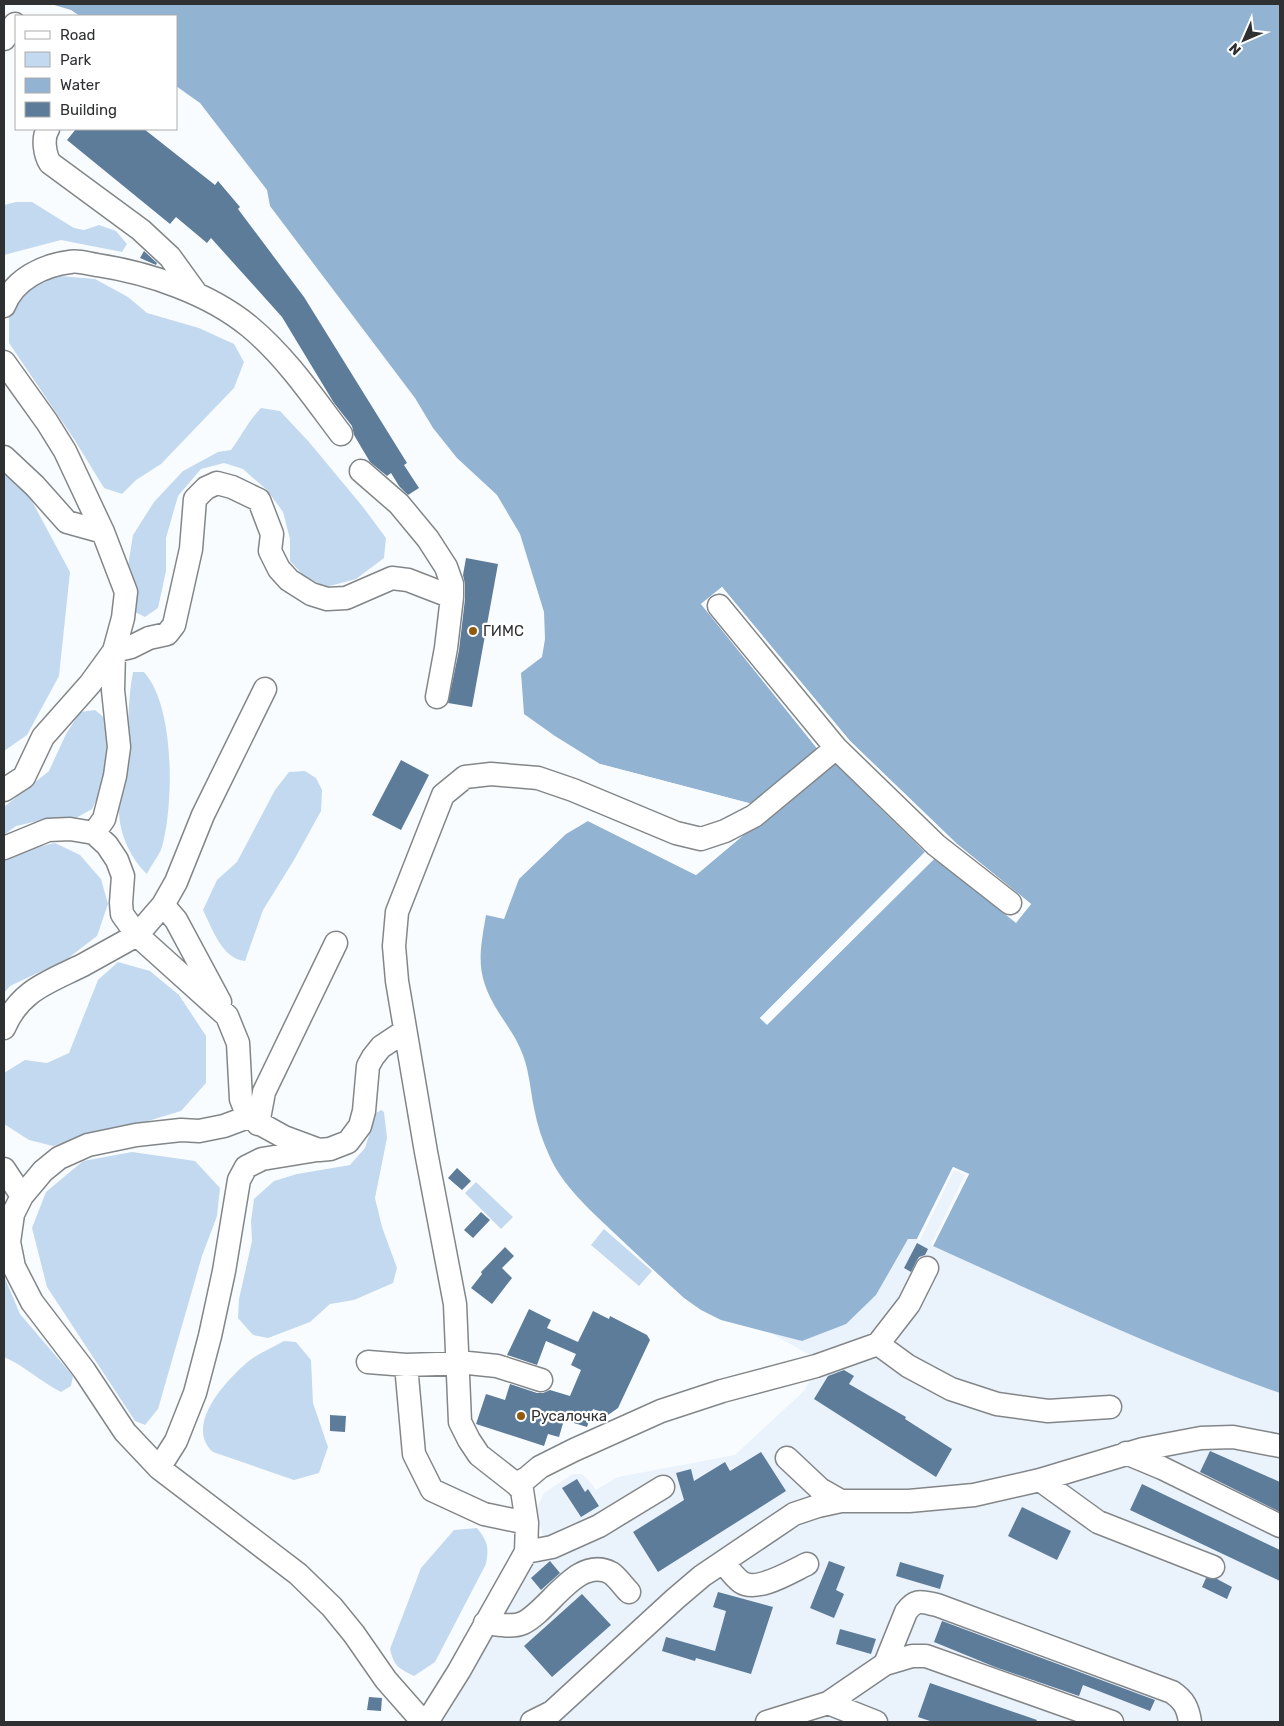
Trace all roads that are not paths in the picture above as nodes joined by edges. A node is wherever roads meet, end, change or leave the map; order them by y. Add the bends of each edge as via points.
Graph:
1 (47, 130) edge
2 (196, 293) junction
3 (4, 306) edge
4 (4, 362) edge
5 (341, 434) dead end
6 (4, 457) edge
7 (361, 471) dead end
8 (103, 532) junction
9 (452, 597) junction
10 (719, 606) dead end
11 (114, 650) junction
12 (264, 689) dead end
13 (437, 697) dead end
14 (836, 748) junction
15 (4, 790) edge
16 (94, 833) junction
17 (4, 848) edge
18 (1010, 903) dead end
19 (163, 905) junction
20 (137, 935) junction
21 (336, 943) dead end
22 (228, 1016) junction
23 (4, 1028) edge
24 (405, 1031) junction
25 (253, 1120) junction
26 (319, 1150) junction
27 (4, 1169) edge
28 (22, 1196) junction
29 (927, 1268) dead end
30 (878, 1344) junction
31 (368, 1362) dead end
32 (459, 1362) junction
33 (406, 1365) junction
34 (541, 1380) dead end
35 (1110, 1407) dead end
36 (1280, 1446) edge
37 (1126, 1453) junction
38 (787, 1458) dead end
39 (159, 1468) junction
40 (1040, 1480) junction
41 (516, 1484) junction
42 (663, 1486) dead end
43 (841, 1501) junction
44 (527, 1523) junction
45 (1280, 1526) edge
46 (526, 1552) junction
47 (722, 1562) junction
48 (808, 1564) dead end
49 (1213, 1567) dead end
50 (629, 1592) dead end
51 (485, 1623) junction
52 (885, 1664) junction
53 (828, 1703) junction
54 (1076, 1716) edge
55 (423, 1722) edge
56 (427, 1722) edge
57 (532, 1722) edge
58 (768, 1722) edge
59 (876, 1722) edge
60 (1112, 1722) edge
61 (1190, 1722) edge

1 - 2 street via 46,156 50,163 141,230 170,257
2 - 3 street via 122,269 72,261 39,270 20,284
2 - 5 street via 249,326 282,356
4 - 8 street via 65,451
6 - 8 street via 67,522
7 - 9 street via 399,504 428,539 446,567 452,584
8 - 11 street via 126,592
9 - 11 street via 408,580 392,578 346,598 327,599 311,594 279,570 270,550 272,534 259,500 232,486 217,483 195,499 191,549 174,625 167,634
9 - 13 street
10 - 14 street
11 - 15 street via 90,684 42,737 24,777
11 - 16 street via 113,690 119,747 104,819
12 - 19 street
14 - 18 street via 936,845
14 - 24 street via 754,816 701,838 676,833 538,778 491,774 465,777 443,795 397,912 394,946
16 - 17 street via 48,830
16 - 20 street via 117,860 123,876 122,914
19 - 20 street
19 - 22 street via 176,920
20 - 22 street
20 - 23 street via 39,986 22,999
21 - 25 street
22 - 25 street via 238,1043 240,1099
24 - 26 street via 381,1047 368,1066 360,1126 348,1142 330,1150
24 - 32 street via 455,1304
25 - 26 street via 284,1137
25 - 28 street via 199,1131 136,1135 88,1145 59,1158
26 - 39 street via 262,1160 246,1167 238,1180 227,1253 195,1393 176,1440
27 - 28 street
28 - 39 street via 13,1214 9,1242 14,1267 32,1302 84,1370 125,1432
29 - 30 street via 909,1304
30 - 35 street via 908,1366 951,1389 997,1404 1048,1411
30 - 41 street via 816,1366 661,1411 540,1467
31 - 33 street
32 - 33 street
32 - 34 street via 497,1366
32 - 41 street via 460,1422 479,1455
33 - 44 street via 414,1454 432,1490 484,1514
36 - 37 street via 1233,1437 1201,1438
37 - 40 street
37 - 45 street
38 - 43 street via 820,1489
39 - 55 street via 298,1574 354,1634 386,1680
40 - 43 street via 974,1496 909,1501
40 - 49 street via 1098,1522
41 - 44 street via 522,1490
42 - 46 street via 598,1526 552,1547
43 - 47 street via 794,1514
44 - 46 street
46 - 51 street
47 - 48 street via 742,1583 753,1586
47 - 57 street via 675,1599 552,1712
50 - 51 street via 611,1574 594,1569 578,1574 524,1622 513,1626
51 - 56 street
52 - 53 street
52 - 54 street via 912,1656 926,1656
52 - 61 street via 910,1606 915,1602 929,1603 1172,1692 1186,1705
53 - 58 street
53 - 59 street
54 - 60 street

